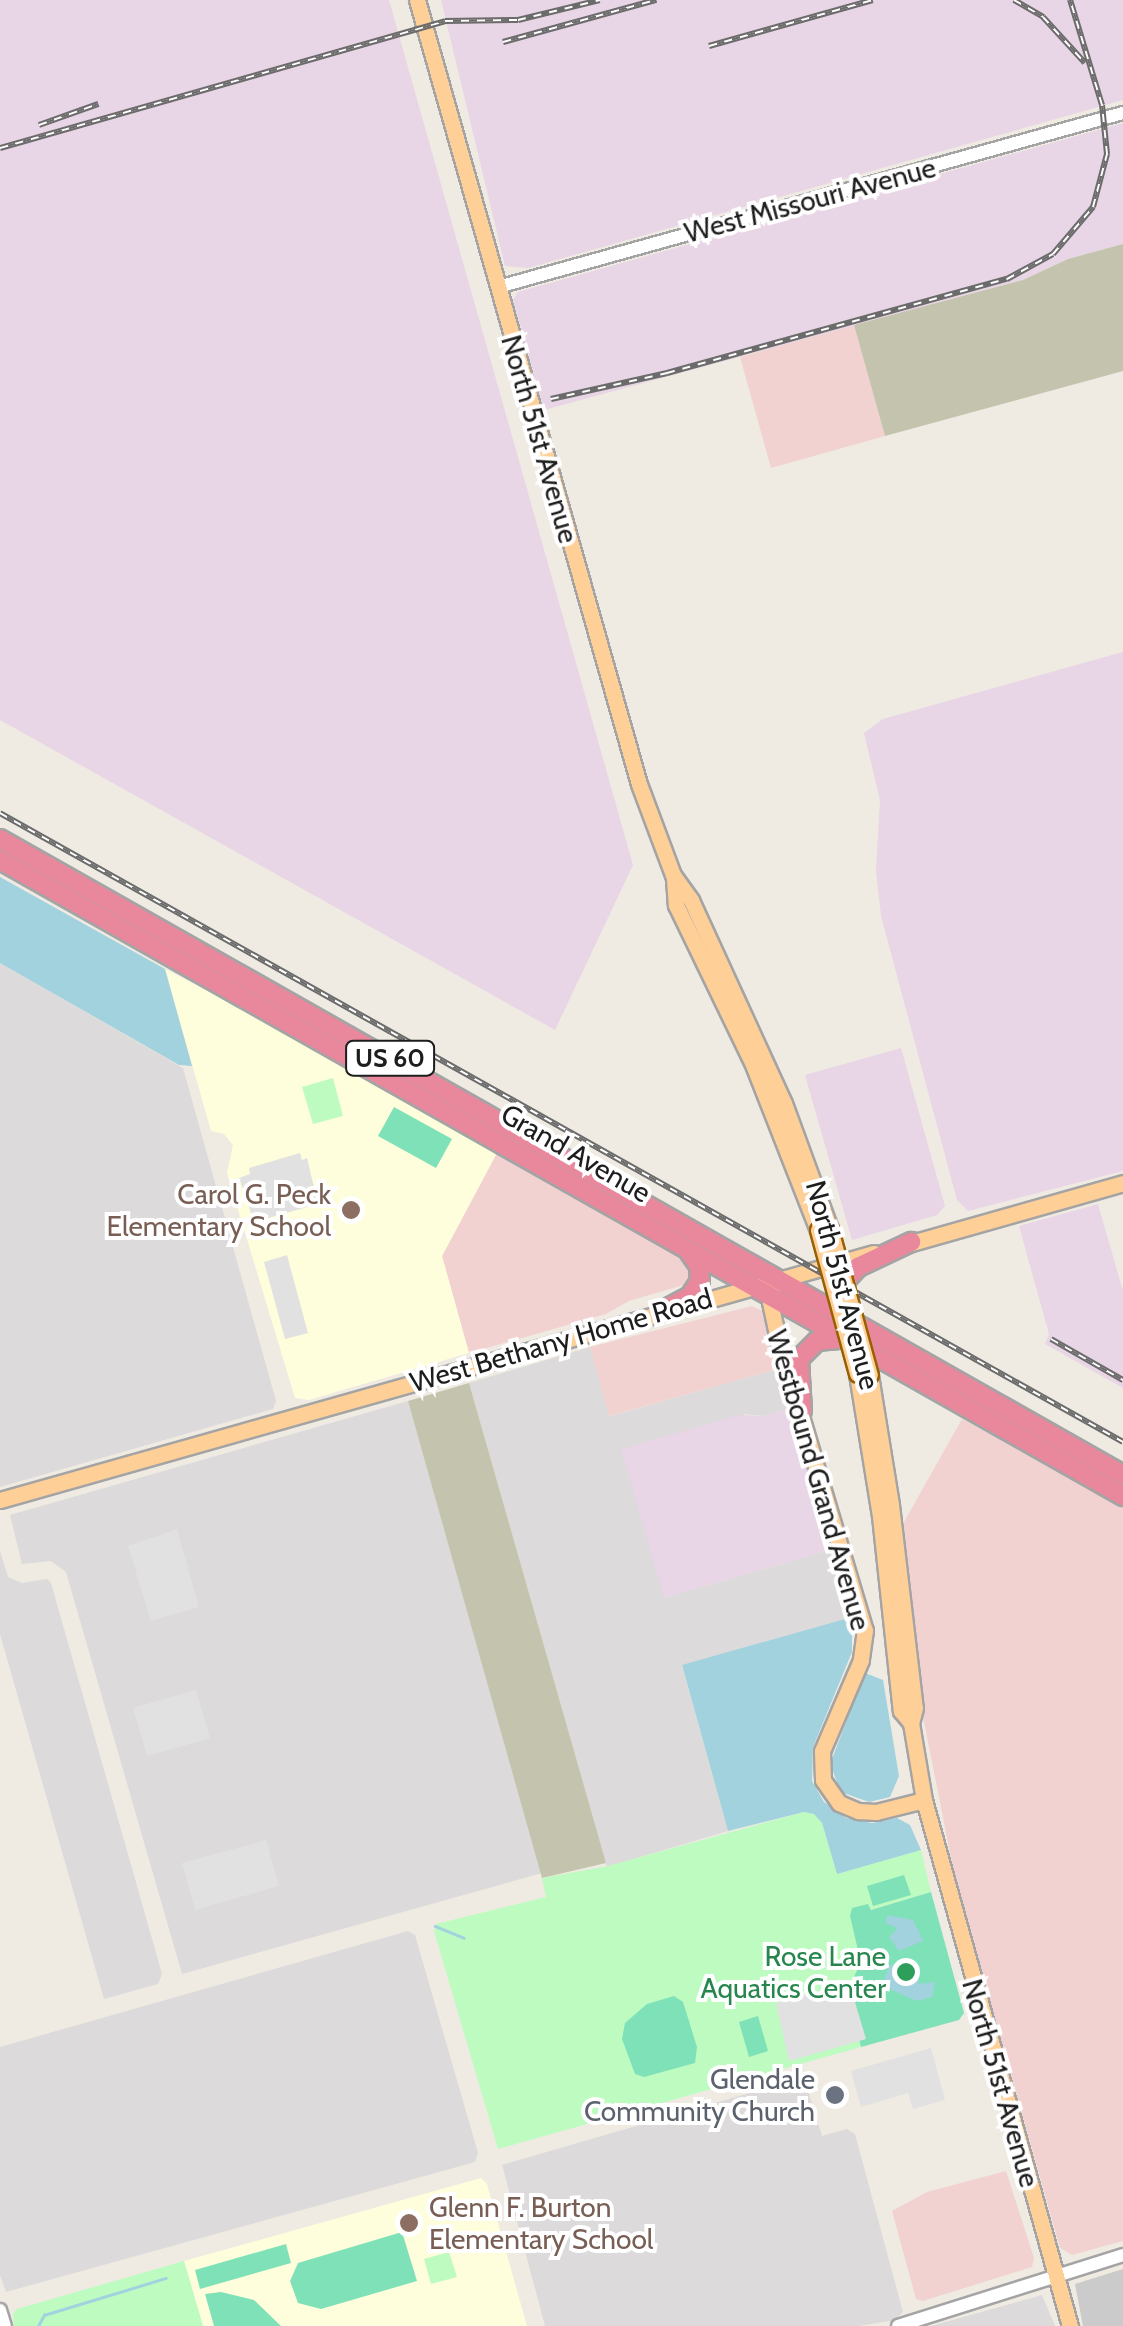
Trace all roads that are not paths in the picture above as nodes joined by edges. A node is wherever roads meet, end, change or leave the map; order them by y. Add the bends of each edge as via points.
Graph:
1 (417, 0) edge
2 (1123, 113) edge
3 (498, 286) junction
4 (0, 839) edge
5 (0, 860) edge
6 (1123, 1183) edge
7 (912, 1242) junction
8 (682, 1246) junction
9 (736, 1255) junction
10 (775, 1291) junction
11 (664, 1310) junction
12 (774, 1321) joint
13 (872, 1334) junction
14 (847, 1341) junction
15 (802, 1411) junction
16 (1123, 1475) edge
17 (1123, 1496) edge
18 (0, 1500) edge
19 (924, 1800) junction
20 (1123, 2254) edge
21 (1055, 2276) junction
22 (0, 2310) edge
23 (4, 2326) edge
24 (898, 2326) edge
25 (1070, 2326) edge

1 - 3 main road, North 51st Avenue
2 - 3 street, West Missouri Avenue
3 - 19 main road, North 51st Avenue, bridge via 622,733 673,875 692,900 769,1068 824,1230 892,1504 916,1708 910,1723
4 - 9 highway, Grand Avenue / US 60
5 - 8 highway, Grand Avenue / US 60
6 - 7 main road, West Bethany Home Road
7 - 10 main road, West Bethany Home Road
7 - 13 highway via 858,1267 846,1280 849,1306
8 - 10 highway, Grand Avenue / US 60
8 - 11 highway via 697,1261 700,1280 690,1296
9 - 10 highway
9 - 10 highway, Grand Avenue / US 60
10 - 11 main road, West Bethany Home Road
10 - 12 highway
10 - 13 highway, Grand Avenue / US 60
10 - 14 highway, Grand Avenue / US 60
11 - 18 main road, West Bethany Home Road
12 - 15 main road, Westbound Grand Avenue
13 - 16 highway, Grand Avenue / US 60
14 - 15 highway via 823,1338 802,1353
14 - 17 highway, Grand Avenue / US 60
15 - 19 main road, Westbound Grand Avenue via 865,1630 861,1660 822,1751 823,1780 840,1803 858,1811
19 - 21 main road, North 51st Avenue
20 - 21 street
21 - 24 street
21 - 25 main road, North 51st Avenue
22 - 23 street

